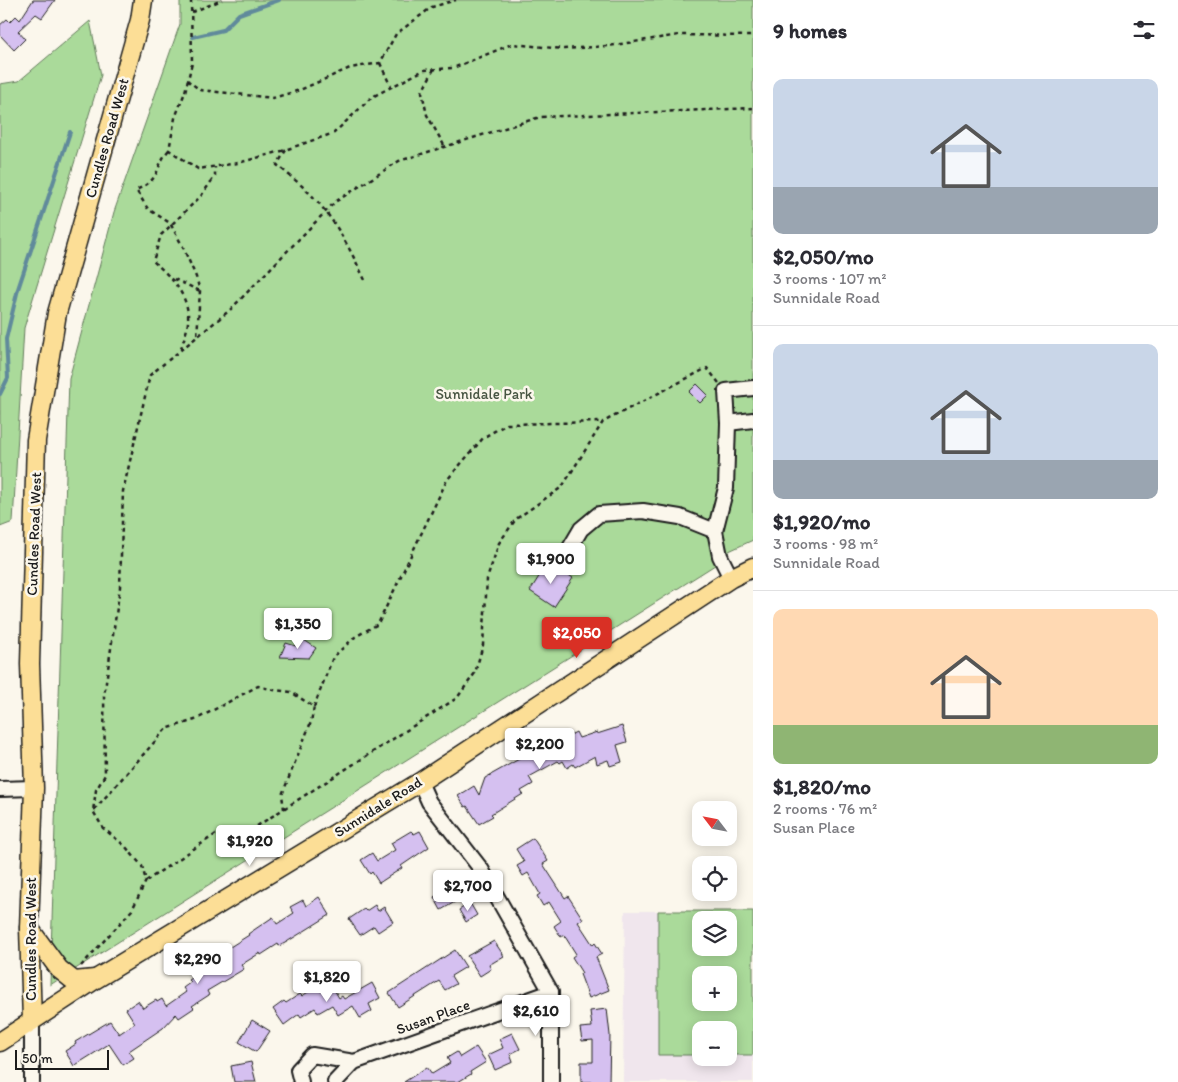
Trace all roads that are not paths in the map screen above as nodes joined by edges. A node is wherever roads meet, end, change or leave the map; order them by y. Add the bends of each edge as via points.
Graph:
1 (143, 0) edge
2 (753, 388) edge
3 (753, 420) edge
4 (728, 423) junction
5 (716, 531) junction
6 (560, 563) dead end
7 (753, 566) edge
8 (731, 578) junction
9 (420, 782) junction
10 (34, 788) junction
11 (0, 789) edge
12 (29, 928) junction
13 (96, 979) junction
14 (551, 992) junction
15 (32, 1020) junction
16 (0, 1042) edge
17 (354, 1062) junction
18 (32, 1082) edge
19 (301, 1082) edge
20 (335, 1082) edge
21 (551, 1082) edge

1 - 10 main road, Cundles Road West via 57,313 36,440 30,664
2 - 4 street via 726,392
3 - 4 street
4 - 5 street via 726,488
5 - 6 street via 680,516 643,511 599,514 581,529
5 - 8 street via 720,556
7 - 8 main road, Sunnidale Road
8 - 9 main road, Sunnidale Road
9 - 13 main road, Sunnidale Road
9 - 14 street via 429,802 481,869
10 - 11 street
10 - 12 main road, Cundles Road West
12 - 13 main road via 59,970 74,981
12 - 15 main road, Cundles Road West
13 - 15 main road, Sunnidale Road
14 - 17 street, Susan Place
14 - 21 street
15 - 16 main road, Sunnidale Road
15 - 18 street, Cundles Road West
17 - 19 street, Susan Place via 312,1055 298,1070
17 - 20 street, Susan Place

